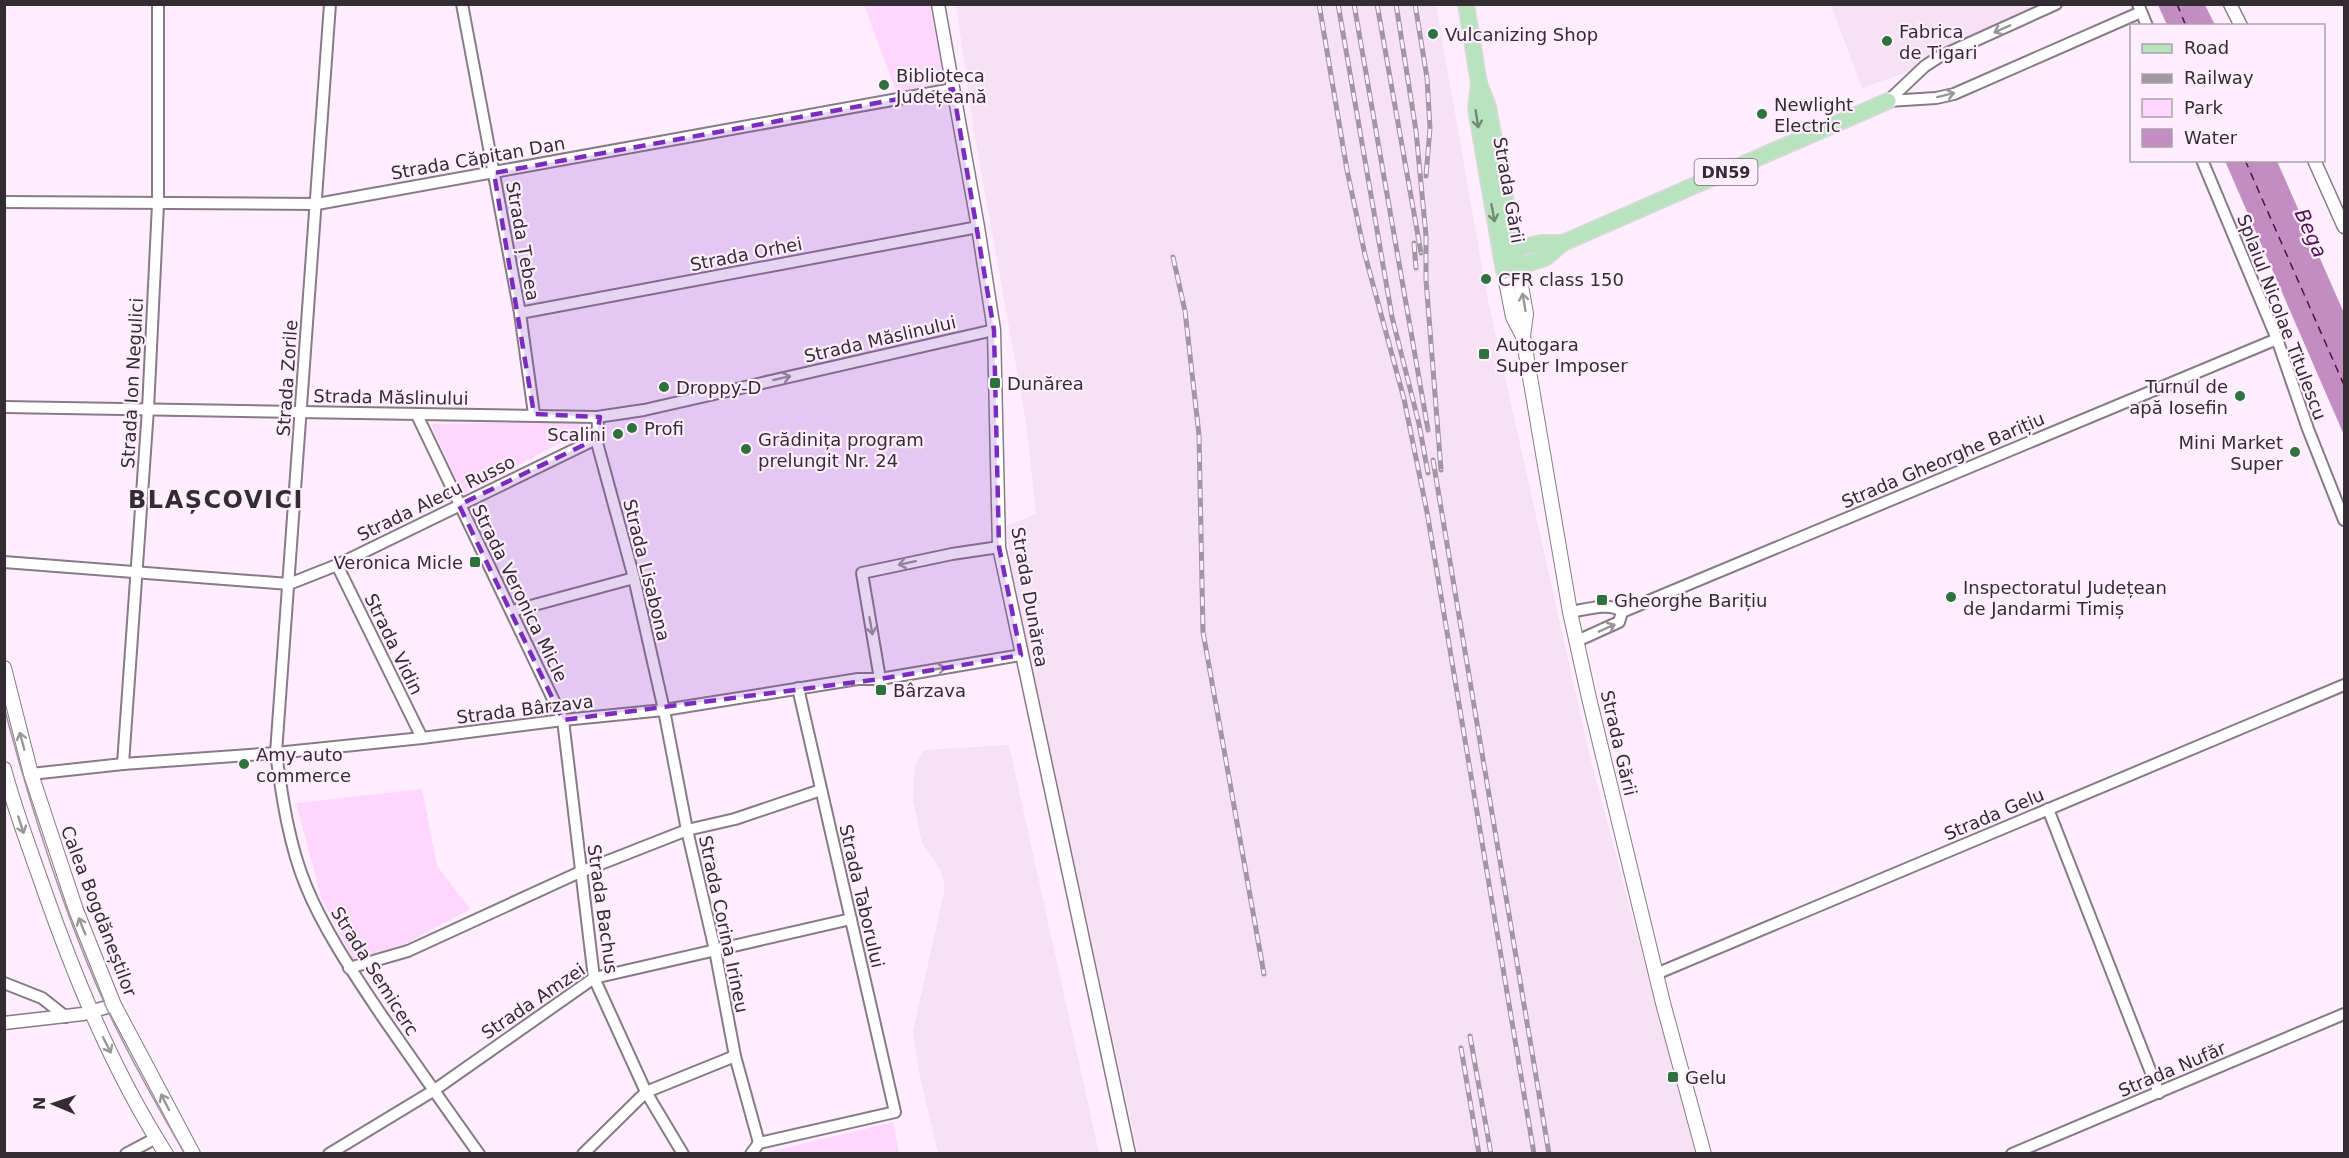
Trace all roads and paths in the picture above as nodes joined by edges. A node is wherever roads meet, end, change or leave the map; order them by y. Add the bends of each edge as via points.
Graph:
1 (158, 4) edge
2 (330, 4) edge
3 (462, 4) edge
4 (938, 4) edge
5 (1466, 4) edge
6 (2056, 4) edge
7 (2230, 4) edge
8 (2140, 8) edge
9 (2146, 24) edge
10 (2240, 24) edge
11 (953, 89) junction
12 (1888, 100) junction
13 (2203, 162) edge
14 (2315, 162) edge
15 (494, 173) junction
16 (4, 202) edge
17 (158, 204) junction
18 (317, 204) junction
19 (978, 227) junction
20 (2344, 227) edge
21 (1563, 243) junction
22 (1507, 251) junction
23 (1511, 269) junction
24 (520, 313) junction
25 (994, 330) junction
26 (2277, 339) junction
27 (4, 407) edge
28 (148, 409) junction
29 (302, 412) junction
30 (534, 414) junction
31 (417, 415) junction
32 (597, 417) junction
33 (596, 439) junction
34 (459, 505) junction
35 (2344, 520) edge
36 (999, 547) junction
37 (4, 562) edge
38 (337, 565) junction
39 (136, 573) junction
40 (634, 578) junction
41 (289, 584) junction
42 (512, 611) junction
43 (1570, 612) junction
44 (1622, 612) junction
45 (1577, 641) junction
46 (1021, 655) junction
47 (4, 668) edge
48 (880, 680) junction
49 (2344, 685) edge
50 (798, 688) junction
51 (664, 710) junction
52 (563, 720) junction
53 (422, 738) junction
54 (276, 753) junction
55 (123, 764) junction
56 (31, 774) junction
57 (5, 775) edge
58 (821, 790) junction
59 (2048, 809) junction
60 (687, 830) junction
61 (580, 872) junction
62 (851, 920) junction
63 (716, 950) junction
64 (349, 968) junction
65 (1656, 974) junction
66 (594, 978) junction
67 (4, 983) edge
68 (114, 1005) junction
69 (91, 1013) junction
70 (2344, 1014) edge
71 (66, 1017) junction
72 (4, 1023) edge
73 (735, 1056) junction
74 (433, 1091) junction
75 (646, 1092) junction
76 (2158, 1093) junction
77 (156, 1138) junction
78 (759, 1143) junction
79 (126, 1154) edge
80 (166, 1154) edge
81 (193, 1154) edge
82 (329, 1154) edge
83 (479, 1154) edge
84 (583, 1154) edge
85 (683, 1154) edge
86 (752, 1154) edge
87 (1129, 1154) edge
88 (1704, 1154) edge
89 (2012, 1154) edge

1 - 17 street, Strada Ion Negulici
2 - 18 street, Strada Zorile
3 - 15 street, Strada Țebea
4 - 11 street, Strada Dunărea
5 - 22 main road, Strada Gării via 1479,83 1488,107
6 -> 12 street via 1939,57
7 - 10 street
8 - 9 street
12 -> 8 street via 1954,94
11 - 15 street, Strada Căpitan Dan
11 - 19 street, Strada Dunărea
12 - 21 main road, DN59
13 - 26 street, Splaiul Nicolae Titulescu
14 - 20 street
15 - 18 street, Strada Căpitan Dan
15 - 24 street, Strada Țebea
16 - 17 street, Strada Căpitan Dan
17 - 18 street, Strada Căpitan Dan
17 - 28 street, Strada Ion Negulici
18 - 29 street, Strada Zorile
19 - 24 street, Strada Orhei
19 - 25 street, Strada Dunărea
21 - 22 main road, DN59 via 1541,243
21 - 23 main road, DN59 via 1545,258
22 - 23 main road, Strada Gării
23 - 43 main road, Strada Gării via 1513,317 1523,336
24 - 30 street, Strada Țebea
32 -> 25 street, Strada Măslinului via 644,410
25 - 36 street, Strada Dunărea
26 - 35 street, Splaiul Nicolae Titulescu
26 - 44 street, Strada Gheorghe Barițiu
27 - 28 street, Strada Măslinului
28 - 29 street, Strada Măslinului
28 - 39 street, Strada Ion Negulici
29 - 31 street, Strada Măslinului
29 - 41 street, Strada Zorile
30 - 31 street, Strada Măslinului
30 - 32 street, Strada Măslinului
31 - 34 street, Strada Veronica Micle
32 - 33 street
33 - 34 street, Strada Alecu Russo
33 - 40 street, Strada Lisabona
34 - 38 street, Strada Alecu Russo
34 - 42 street, Strada Veronica Micle
36 - 46 street, Strada Dunărea
36 -> 48 street via 862,573
37 - 39 street
38 - 41 street, Strada Alecu Russo
38 - 53 street, Strada Vidin
39 - 41 street
39 - 55 street, Strada Ion Negulici
40 - 42 street
40 - 51 street, Strada Lisabona
41 - 54 street, Strada Zorile
42 - 52 street, Strada Veronica Micle
43 - 44 street, Strada Gheorghe Barițiu via 1609,607
43 - 45 main road, Strada Gării
45 -> 44 street, Strada Gheorghe Barițiu via 1619,622
45 - 65 main road, Strada Gării
48 -> 46 street, Strada Bârzava
46 - 87 street, Strada Dunărea
56 -> 47 main road, Calea Bogdăneștilor
48 - 50 street, Strada Bârzava via 858,679
49 - 59 street, Strada Gelu
50 - 51 street, Strada Bârzava
50 - 58 street, Strada Taborului
51 - 52 street, Strada Bârzava
51 - 60 street, Strada Corina Irineu
52 - 53 street, Strada Bârzava
52 - 61 street, Strada Bachus
53 - 54 street, Strada Bârzava
54 - 55 street, Strada Bârzava
54 - 64 street, Strada Semicerc via 280,789 305,884
55 - 56 street, Strada Bârzava
68 -> 56 main road, Calea Bogdăneștilor via 76,910
57 -> 69 main road via 53,917
58 - 60 street via 735,819
58 - 62 street, Strada Taborului
59 - 65 street, Strada Gelu
59 - 76 street
60 - 61 street
60 - 63 street, Strada Corina Irineu
61 - 64 street via 408,951
61 - 66 street, Strada Bachus
62 - 63 street, Strada Amzei
62 - 78 street, Strada Taborului via 895,1112
63 - 66 street, Strada Amzei
63 - 73 street, Strada Corina Irineu
64 - 74 street, Strada Semicerc
65 - 88 main road, Strada Gării
66 - 74 street, Strada Amzei
66 - 75 street, Strada Bachus
67 - 71 street via 42,998
68 - 69 street
81 -> 68 main road, Calea Bogdăneștilor
69 - 71 street
69 -> 77 main road
70 - 76 street, Strada Nufăr
71 - 72 street
73 - 75 street
73 - 78 street, Strada Corina Irineu
74 - 82 street, Strada Amzei
74 - 83 street, Strada Semicerc
75 - 84 street
75 - 85 street, Strada Bachus
76 - 89 street, Strada Nufăr
77 - 79 street
77 - 80 main road
78 - 86 street

